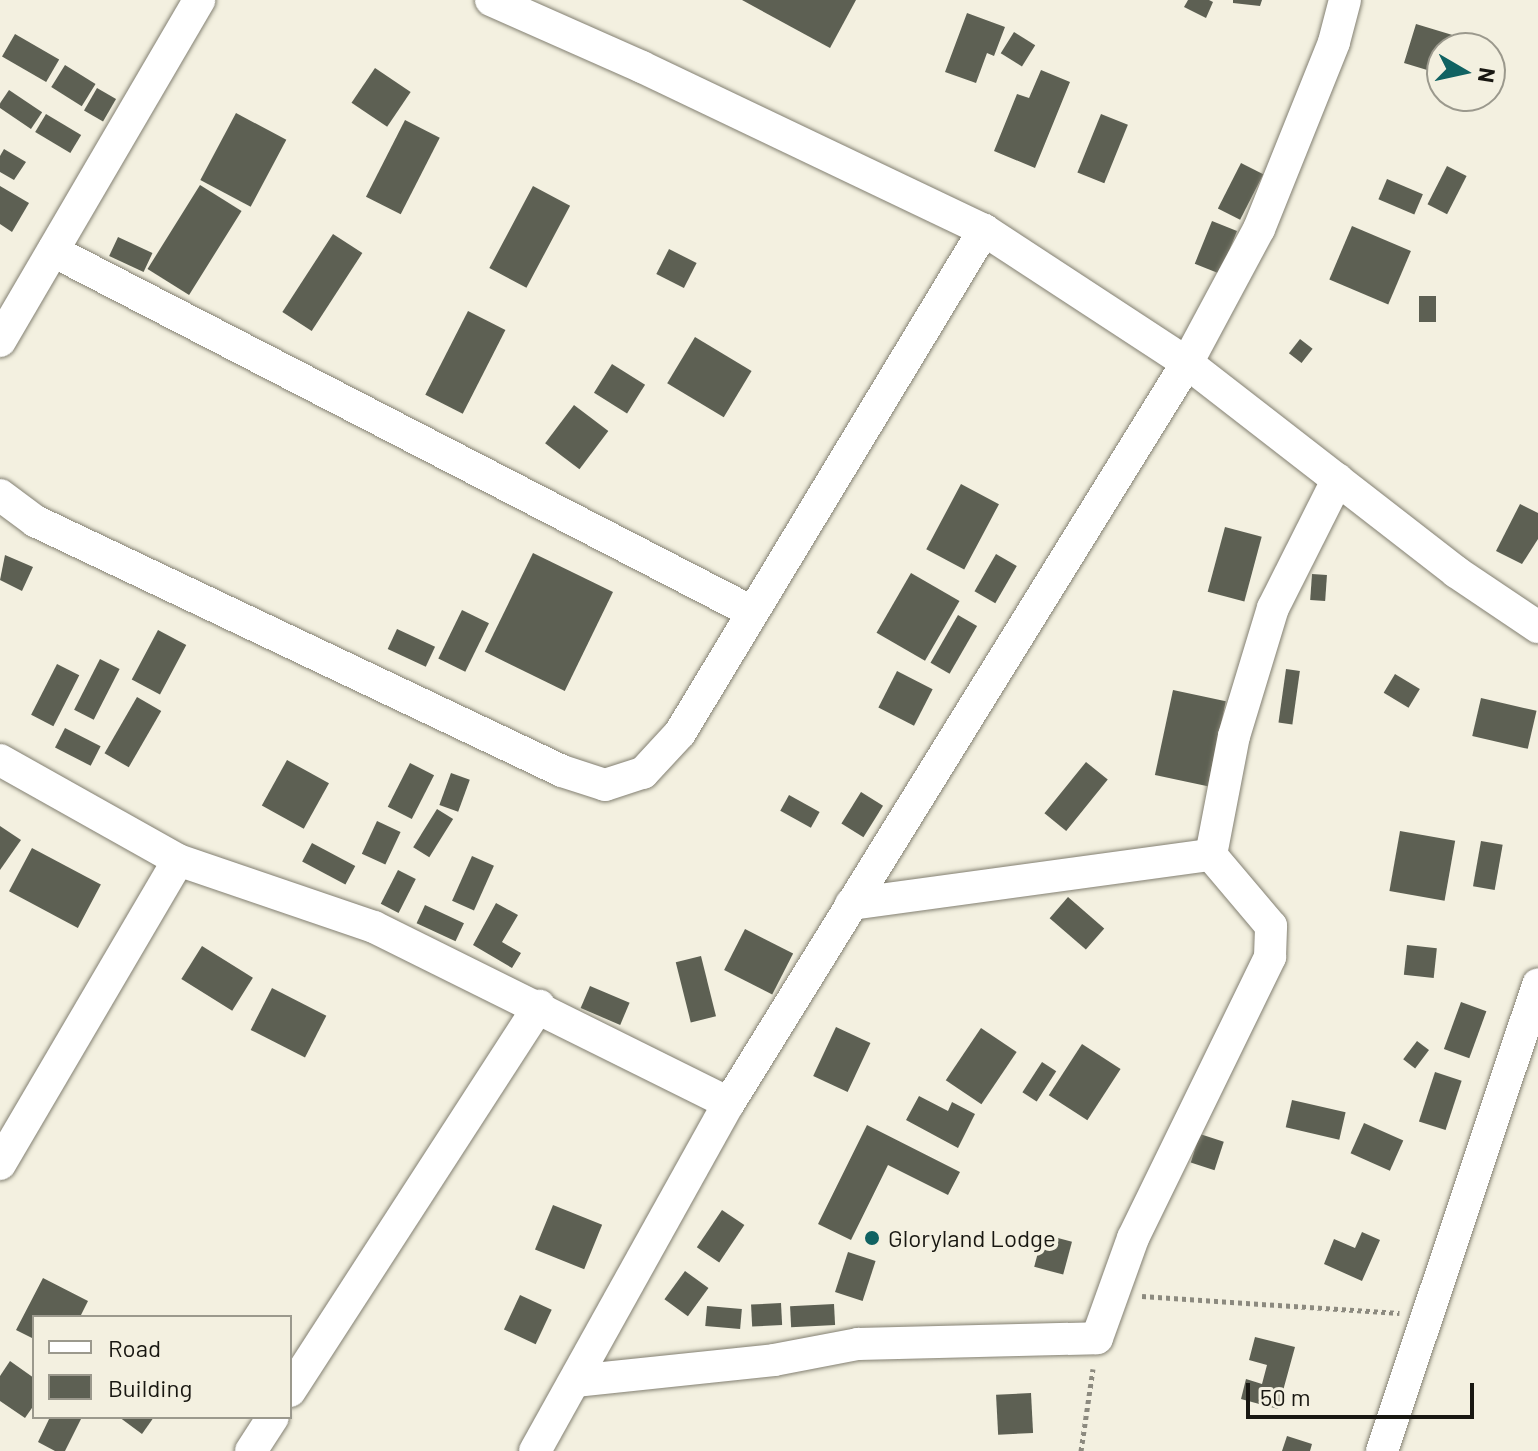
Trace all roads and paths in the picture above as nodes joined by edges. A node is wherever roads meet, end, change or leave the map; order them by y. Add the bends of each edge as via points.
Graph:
1 (199, 0) edge
2 (491, 0) edge
3 (1345, 0) edge
4 (984, 230) junction
5 (53, 251) junction
6 (0, 341) edge
7 (1187, 363) junction
8 (1338, 479) junction
9 (0, 495) edge
10 (752, 612) junction
11 (1538, 627) edge
12 (0, 760) edge
13 (1211, 855) junction
14 (178, 860) junction
15 (851, 904) junction
16 (1538, 984) edge
17 (539, 1006) junction
18 (729, 1103) junction
19 (0, 1164) edge
20 (1113, 1294) junction
21 (1428, 1315) junction
22 (1097, 1338) junction
23 (575, 1381) junction
24 (292, 1388) edge
25 (272, 1419) edge
26 (251, 1451) edge
27 (535, 1451) edge
28 (1081, 1451) edge
29 (1382, 1451) edge

1 - 5 street
2 - 4 street
3 - 7 street via 1334,42 1259,229
4 - 7 street
4 - 10 street
5 - 6 street
5 - 10 street
7 - 8 street
7 - 15 street
8 - 11 street via 1456,572
8 - 13 street via 1273,608 1234,736
9 - 10 street via 35,521 562,771 605,785 643,773 680,733
12 - 14 street
13 - 15 street
13 - 20 street via 1271,926 1270,957 1133,1238
14 - 17 street via 374,927
14 - 19 street
15 - 18 street
16 - 21 street
17 - 18 street
17 - 24 street
18 - 23 street
20 - 21 path
20 - 22 street
21 - 29 street
22 - 23 street via 858,1344 774,1360
22 - 28 path
23 - 27 street
25 - 26 street

